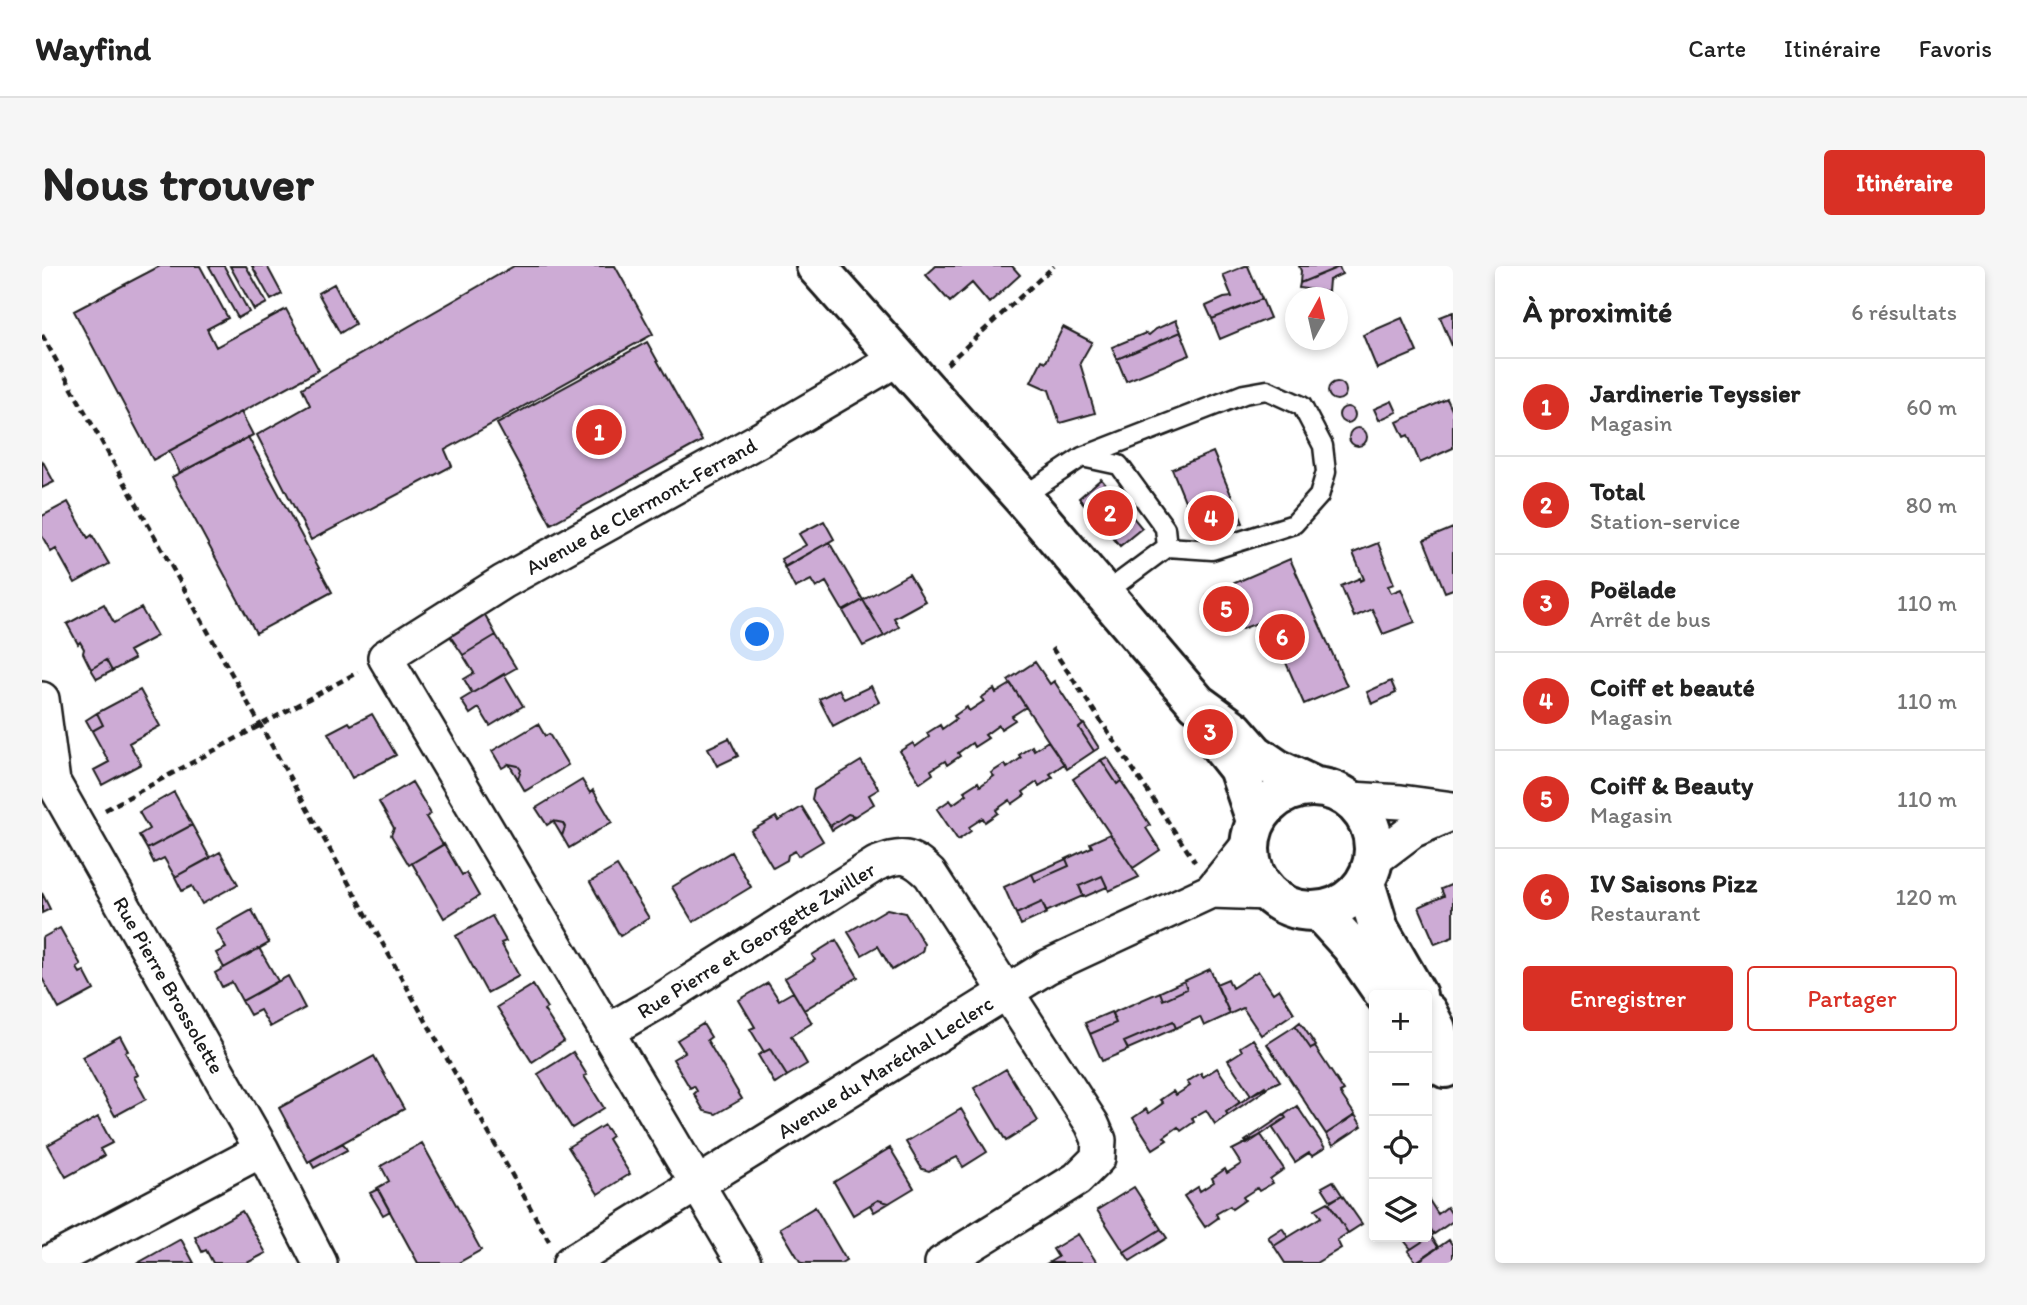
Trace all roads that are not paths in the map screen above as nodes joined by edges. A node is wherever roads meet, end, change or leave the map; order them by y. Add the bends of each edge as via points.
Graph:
1 (816, 266) edge
2 (899, 358) junction
3 (1082, 457) junction
4 (1022, 496) junction
5 (1167, 547) junction
6 (1105, 593) junction
7 (42, 699) edge
8 (1197, 703) junction
9 (1311, 785) junction
10 (1351, 799) junction
11 (1453, 811) edge
12 (1252, 832) junction
13 (1370, 871) junction
14 (1212, 891) junction
15 (1268, 893) junction
16 (1319, 911) junction
17 (1382, 990) edge
18 (1414, 990) edge
19 (1007, 991) junction
20 (1432, 1021) edge
21 (606, 1032) junction
22 (1442, 1067) edge
23 (262, 1150) junction
24 (698, 1184) junction
25 (563, 1257) edge
26 (48, 1263) edge
27 (320, 1263) edge
28 (744, 1263) edge
29 (942, 1263) edge

1 - 2 street
2 - 4 street
2 - 21 street, Avenue de Clermont-Ferrand via 503,582 385,657
3 - 4 lane
3 - 5 lane via 1119,465 1165,528
3 - 5 lane via 1244,394 1267,390 1302,406 1323,446 1326,472 1319,496 1294,524 1212,550
4 - 6 street
5 - 6 lane
6 - 8 street
7 - 23 street, Rue Pierre Brossolette via 53,782
8 - 9 street via 1234,730 1266,762
8 - 12 street via 1210,732 1238,768
9 - 10 street
9 - 12 street via 1289,790 1269,802
10 - 11 street
10 - 13 street via 1366,816 1374,837
11 - 13 street via 1412,831
12 - 14 street, Avenue du Maréchal Leclerc
12 - 15 street via 1251,862
13 - 16 street via 1353,897
13 - 18 street via 1379,929
14 - 15 street, Avenue du Maréchal Leclerc
14 - 19 street, Avenue du Maréchal Leclerc via 1047,967
15 - 16 street via 1300,911
16 - 17 street
19 - 21 street, Rue Pierre et Georgette Zwiller via 930,874 914,859 895,857 876,864
19 - 24 street, Avenue du Maréchal Leclerc
19 - 29 street, Rue Pierre et Georgette Zwiller via 1092,1124 1100,1140 1098,1158 1077,1179
20 - 22 street
21 - 24 street
23 - 26 street
23 - 27 street, Rue Pierre Brossolette
24 - 25 street, Avenue du Maréchal Leclerc
24 - 28 street

